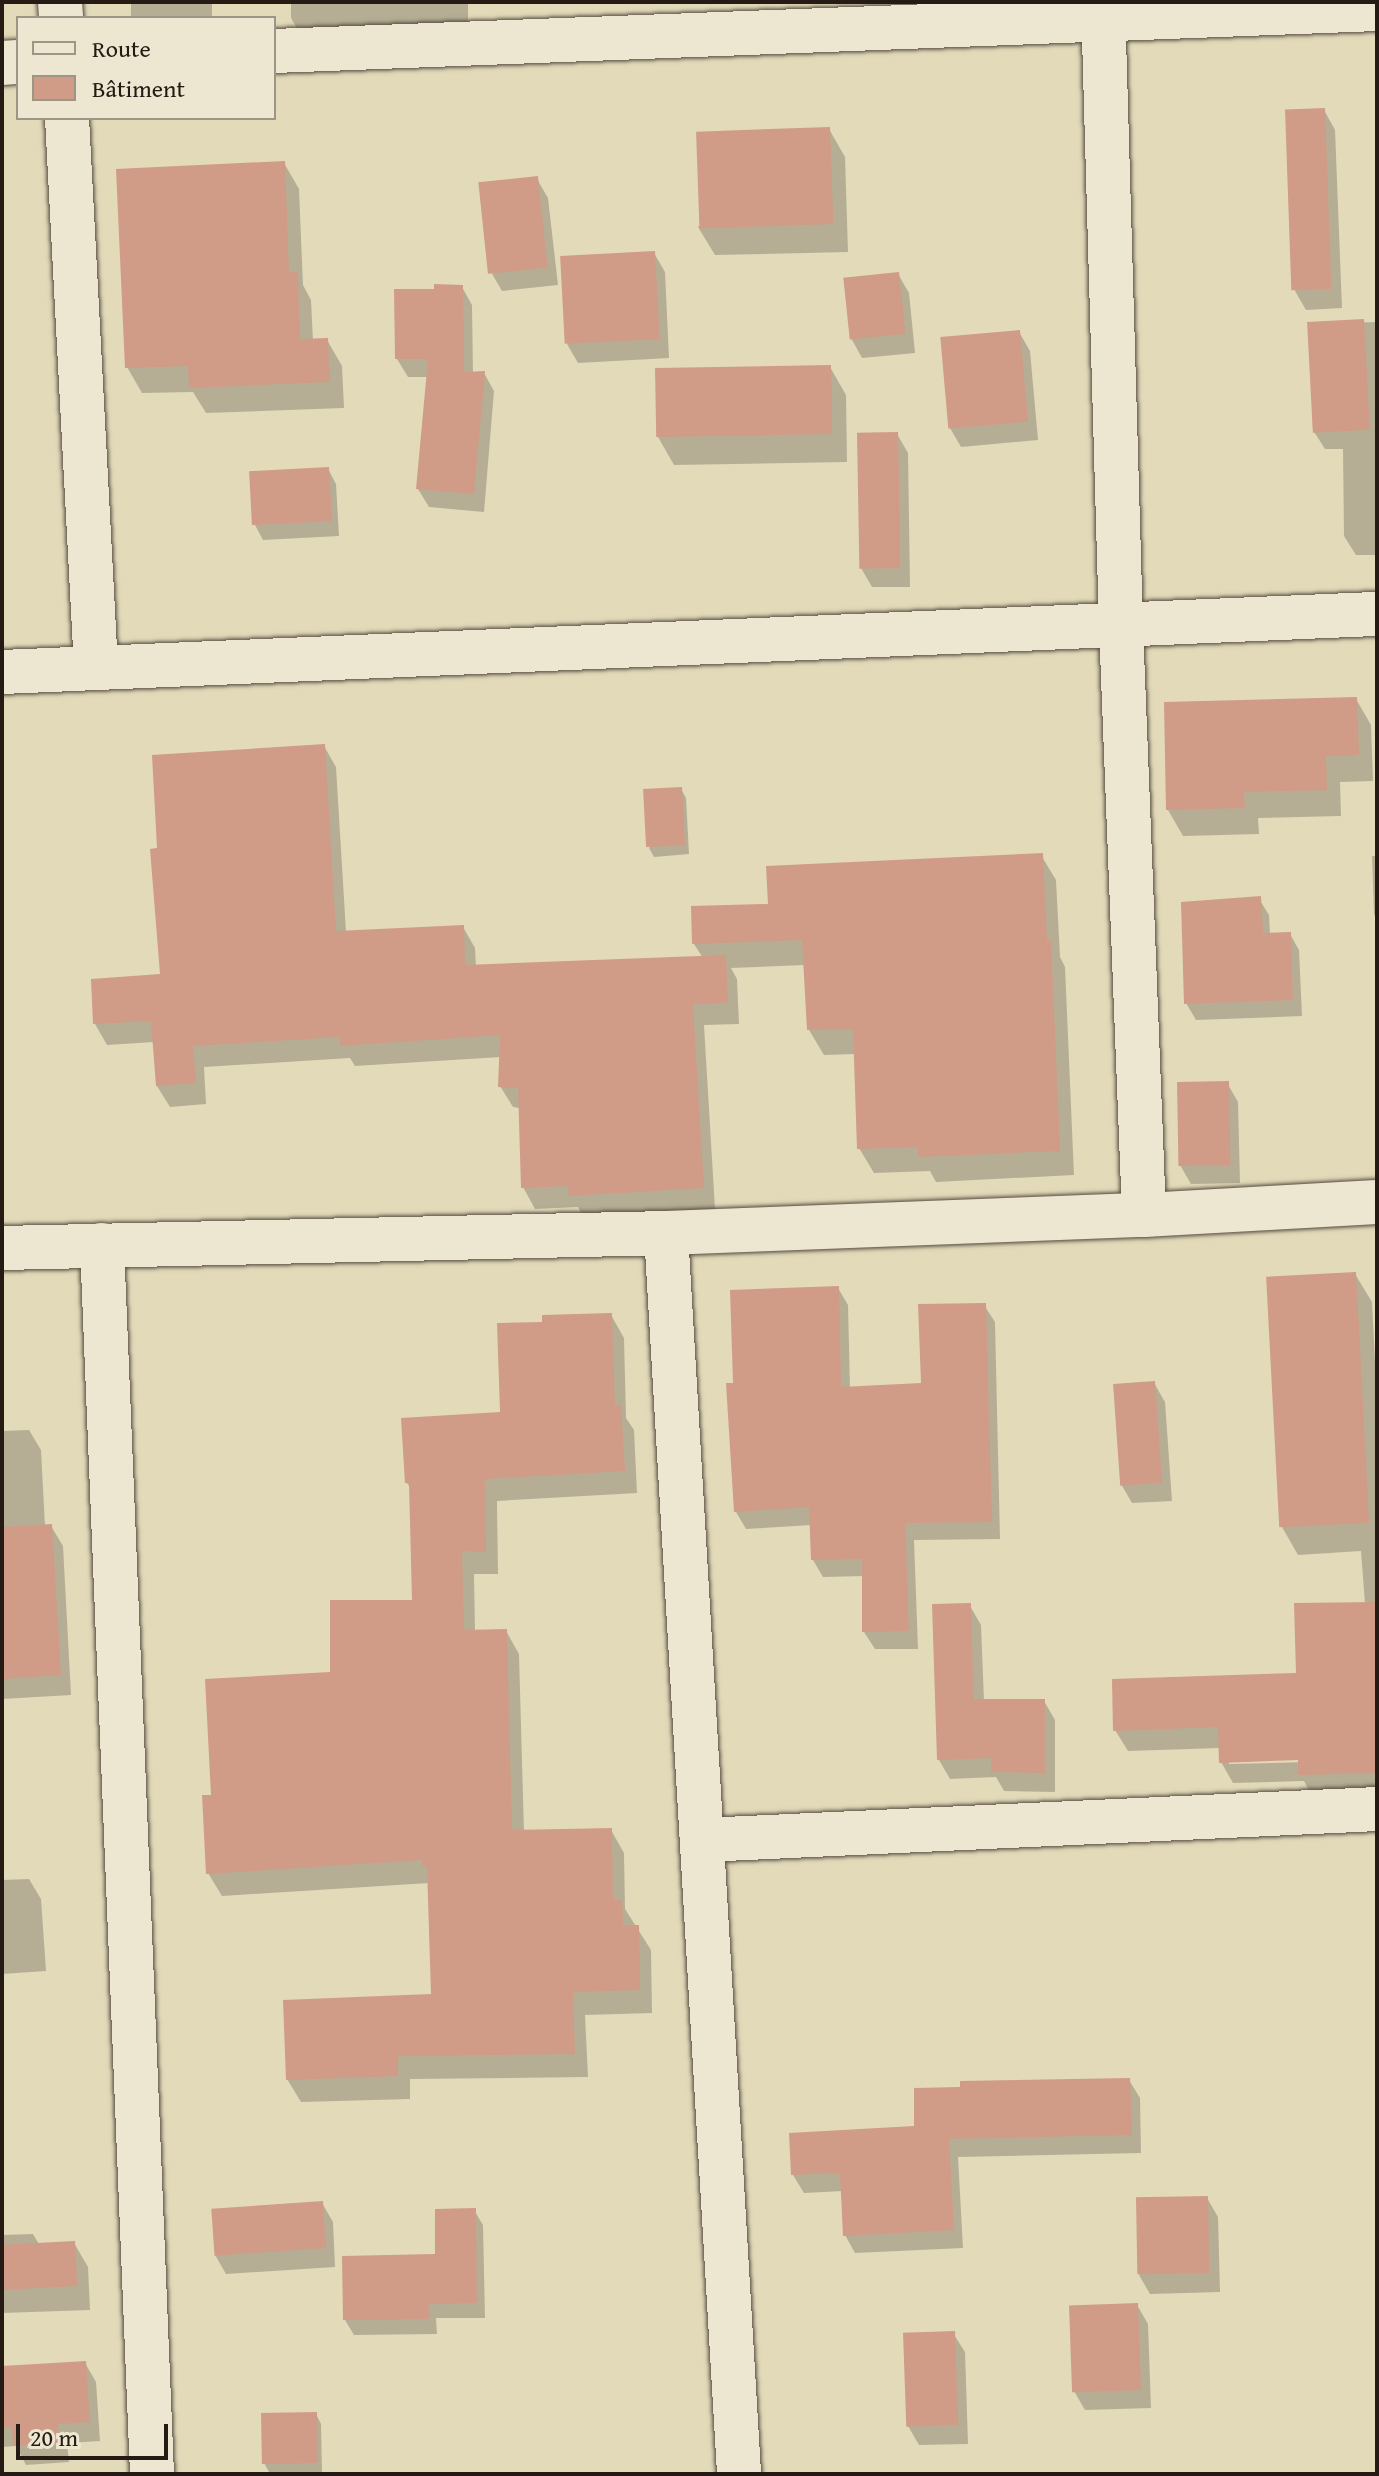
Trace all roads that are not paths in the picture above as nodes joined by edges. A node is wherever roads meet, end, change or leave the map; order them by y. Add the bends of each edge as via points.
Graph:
1 (1377, 9) edge
2 (1104, 10) edge
3 (276, 51) edge
4 (67, 120) edge
5 (1377, 614) edge
6 (1121, 626) junction
7 (96, 667) junction
8 (2, 672) edge
9 (1377, 1202) edge
10 (1144, 1215) junction
11 (666, 1233) junction
12 (102, 1245) junction
13 (2, 1248) edge
14 (1377, 1809) edge
15 (703, 1840) junction
16 (152, 2474) edge
17 (739, 2474) edge

1 - 2 street
2 - 3 street
2 - 6 street
4 - 7 street
5 - 6 street
6 - 7 street
6 - 10 street
7 - 8 street
9 - 10 street
10 - 11 street
11 - 12 street
11 - 15 street
12 - 13 street
12 - 16 street
14 - 15 street
15 - 17 street

